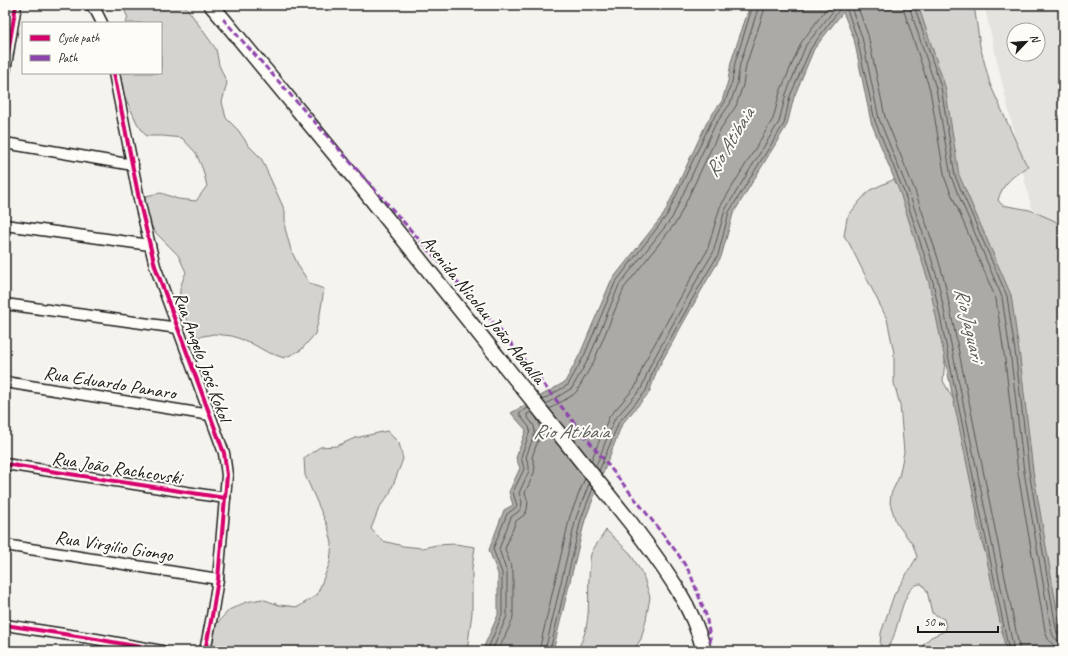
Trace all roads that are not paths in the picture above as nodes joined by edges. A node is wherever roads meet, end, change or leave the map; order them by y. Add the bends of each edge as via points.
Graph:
1 (16, 5) edge
2 (90, 5) edge
3 (211, 5) edge
4 (102, 22) edge
5 (5, 70) edge
6 (114, 74) edge
7 (5, 143) edge
8 (133, 165) junction
9 (5, 225) edge
10 (150, 245) junction
11 (5, 304) edge
12 (178, 328) junction
13 (5, 382) edge
14 (210, 415) junction
15 (5, 464) edge
16 (225, 498) junction
17 (5, 545) edge
18 (218, 579) junction
19 (5, 625) edge
20 (162, 651) edge
21 (205, 651) edge
22 (704, 651) edge

1 - 5 street
2 - 4 street
3 - 22 main road, Avenida Nicolau João Abdalla via 346,168 630,522 670,577 696,628
6 - 8 street, Rua Angelo José Kokol
7 - 8 street
8 - 10 street, Rua Angelo José Kokol
9 - 10 street
10 - 12 street, Rua Angelo José Kokol
11 - 12 street
12 - 14 street, Rua Angelo José Kokol
13 - 14 street, Rua Eduardo Panaro
14 - 16 street, Rua Angelo José Kokol via 224,453 227,475
15 - 16 street, Rua João Rachcovski
16 - 18 street, Rua Angelo José Kokol
17 - 18 street, Rua Virgilio Giongo
18 - 21 street, Rua Angelo José Kokol
19 - 20 street

